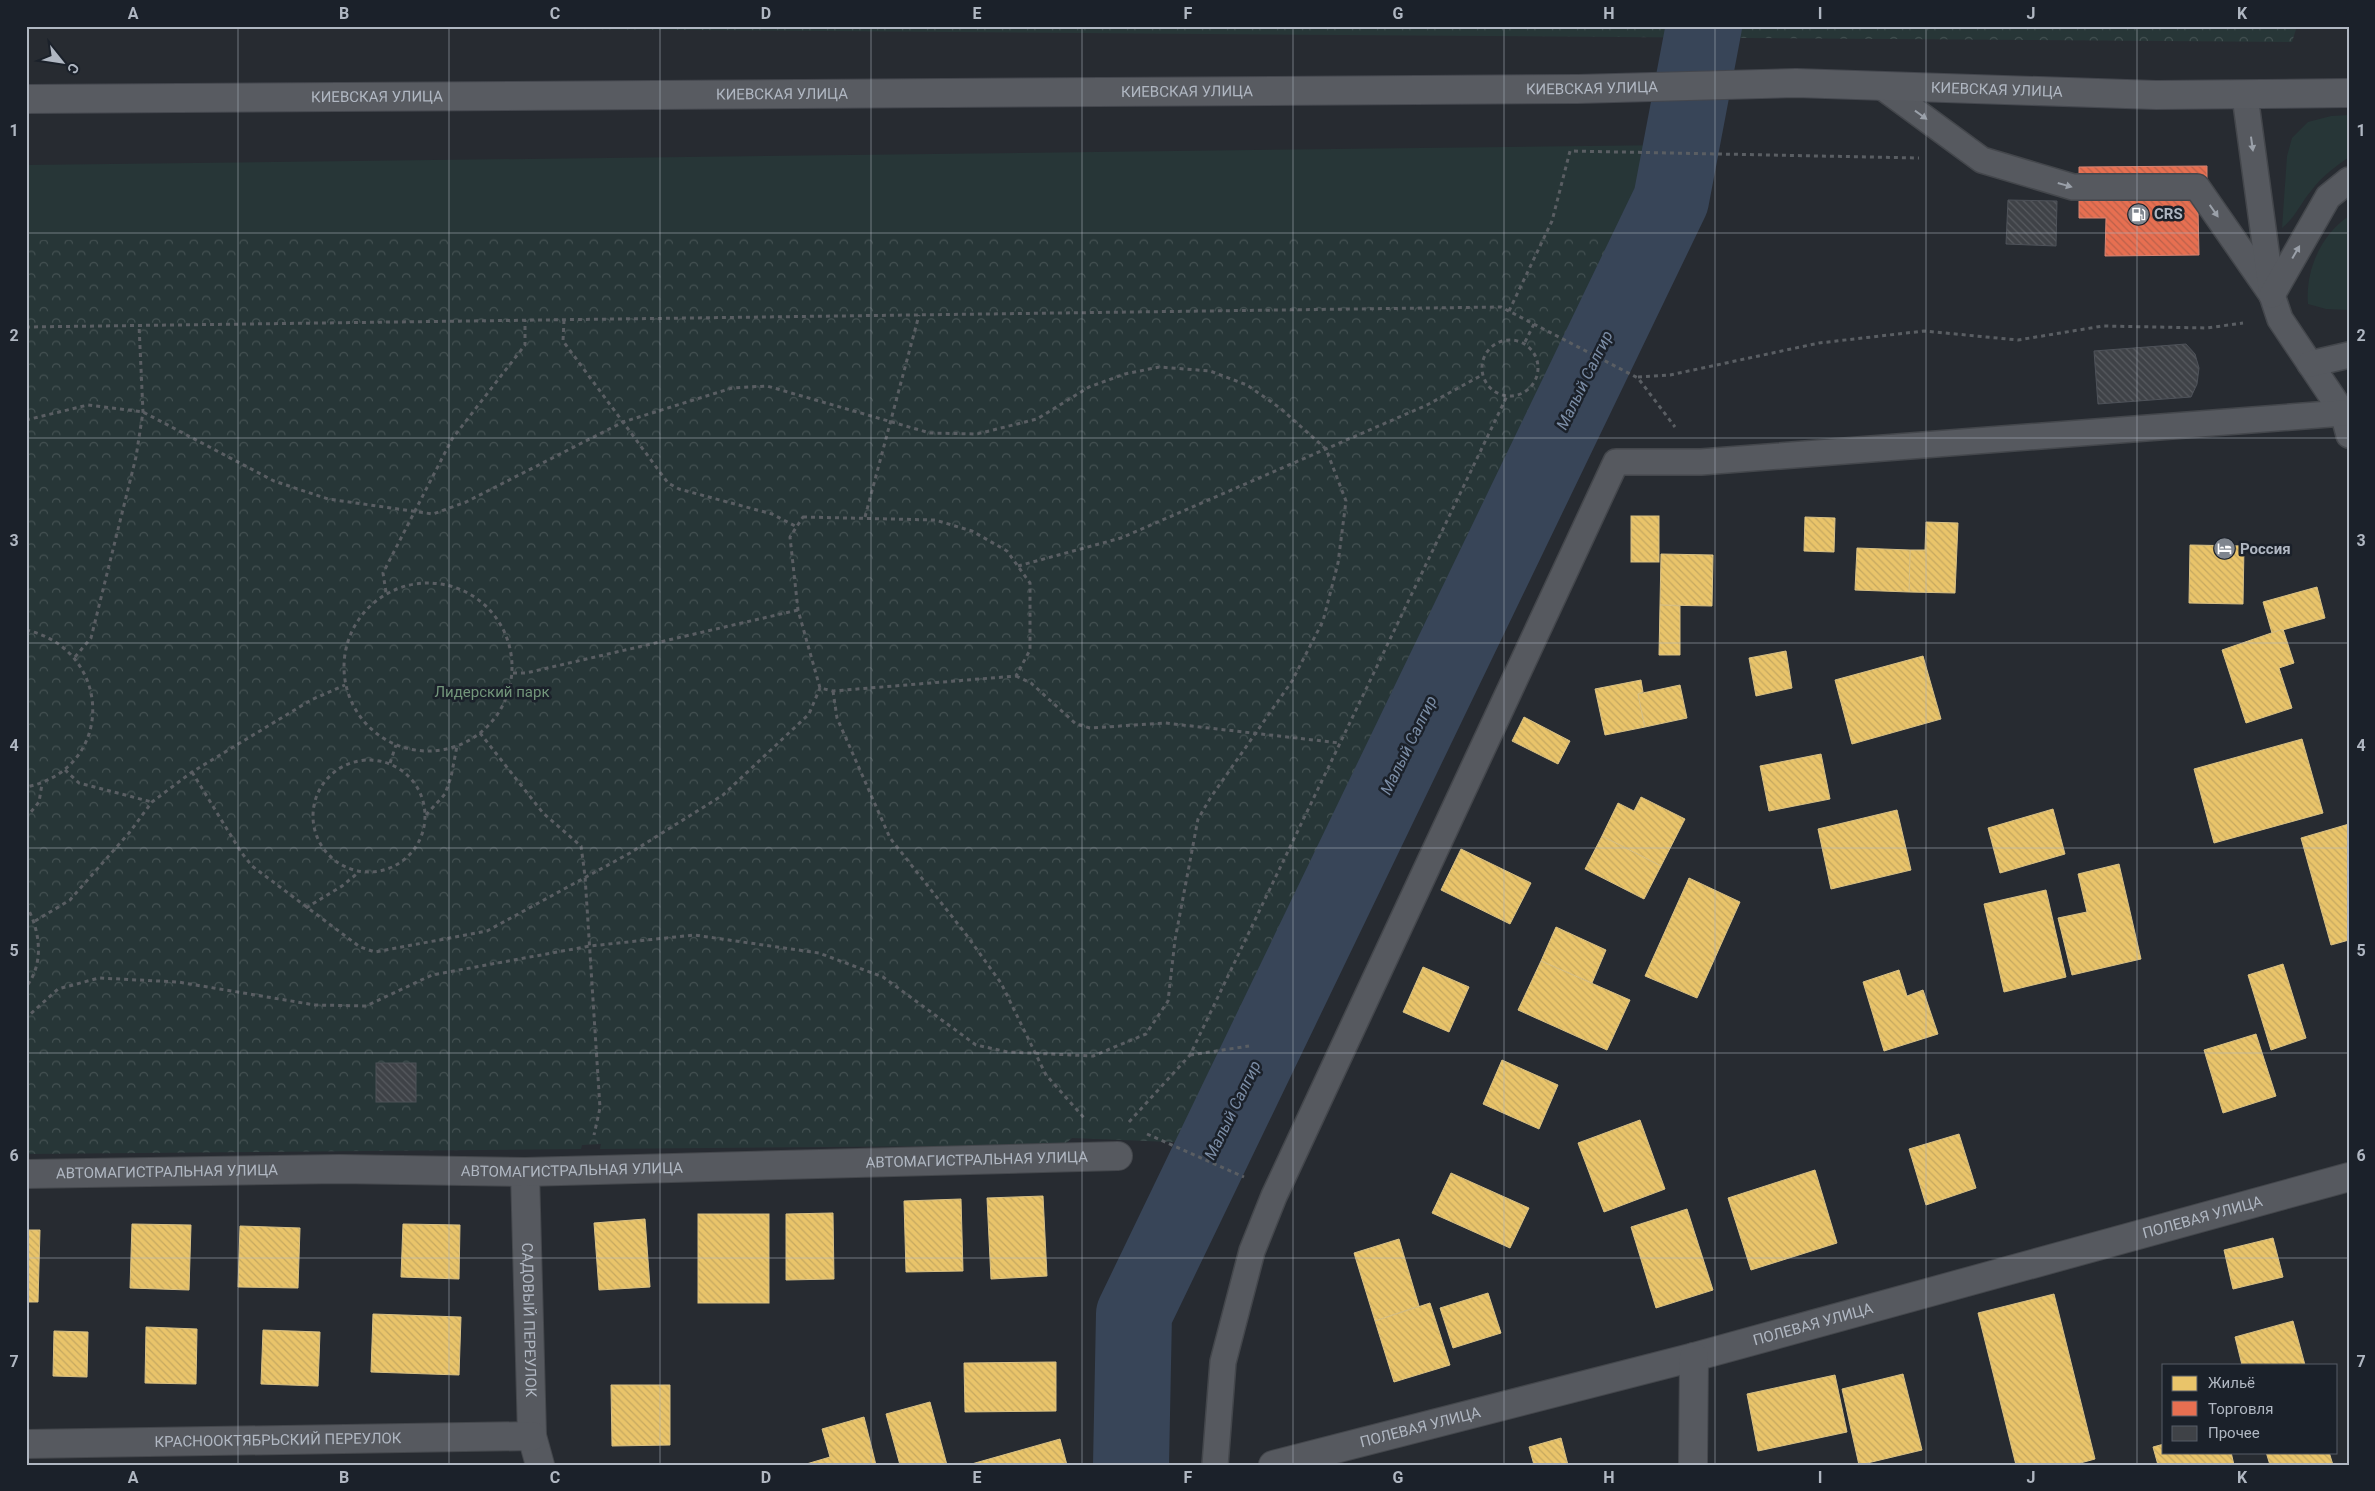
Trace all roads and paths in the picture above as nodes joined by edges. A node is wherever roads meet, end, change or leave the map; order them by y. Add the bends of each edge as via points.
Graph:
1 (1881, 86) junction
2 (2349, 94) edge
3 (2245, 96) junction
4 (26, 99) edge
5 (1924, 158) dead end
6 (2349, 180) edge
7 (2272, 295) junction
8 (1509, 311) junction
9 (920, 315) junction
10 (2280, 319) junction
11 (525, 320) junction
12 (564, 320) junction
13 (1534, 324) junction
14 (139, 325) junction
15 (26, 327) edge
16 (1525, 342) junction
17 (2349, 355) edge
18 (2310, 364) junction
19 (1482, 375) junction
20 (1638, 378) junction
21 (1507, 396) junction
22 (143, 412) junction
23 (26, 420) edge
24 (623, 422) junction
25 (890, 423) junction
26 (2346, 424) edge
27 (1326, 449) junction
28 (1701, 462) junction
29 (414, 512) junction
30 (865, 517) junction
31 (797, 527) junction
32 (1018, 566) junction
33 (386, 592) junction
34 (798, 610) junction
35 (26, 630) edge
36 (75, 657) junction
37 (512, 673) junction
38 (1016, 676) junction
39 (345, 685) junction
40 (820, 688) junction
41 (834, 691) junction
42 (480, 733) junction
43 (1256, 734) junction
44 (1340, 743) junction
45 (396, 745) junction
46 (456, 746) junction
47 (390, 763) junction
48 (65, 770) junction
49 (192, 772) junction
50 (42, 784) junction
51 (26, 787) edge
52 (152, 802) junction
53 (426, 816) junction
54 (26, 818) edge
55 (360, 872) junction
56 (585, 876) junction
57 (26, 906) edge
58 (306, 908) junction
59 (35, 921) junction
60 (590, 946) junction
61 (26, 987) edge
62 (26, 1017) edge
63 (1249, 1046) dead end
64 (1035, 1052) junction
65 (1190, 1055) junction
66 (1126, 1126) dead end
67 (1186, 1150) dead end
68 (1118, 1156) joint
69 (586, 1169) junction
70 (525, 1172) junction
71 (26, 1174) edge
72 (2349, 1176) edge
73 (1251, 1180) dead end
74 (1694, 1357) junction
75 (532, 1436) junction
76 (26, 1444) edge
77 (540, 1465) edge
78 (1215, 1465) edge
79 (1273, 1465) edge
80 (1693, 1465) edge

1 - 3 main road, КИЕВСКАЯ УЛИЦА
1 - 4 main road, КИЕВСКАЯ УЛИЦА via 1796,83 1578,89
1 -> 7 lane via 1982,160 2073,187 2197,187
2 - 3 main road, КИЕВСКАЯ УЛИЦА
3 -> 7 lane
5 - 8 path via 1570,151 1552,221
7 -> 6 lane via 2328,197
7 - 10 lane
8 - 9 path via 1500,307
8 - 13 path
9 - 12 path
9 - 25 path
10 - 18 lane
10 - 20 path via 2207,328 2102,326 2018,340 1924,331 1819,343 1670,375
11 - 12 path
11 - 14 path
11 - 29 path via 525,345 452,439
12 - 24 path via 563,341
13 - 16 path
13 - 20 path
14 - 15 path
14 - 22 path
16 - 19 path via 1502,339 1485,353
16 - 21 path via 1537,357 1538,376 1526,392
17 - 18 lane
18 - 26 lane
19 - 21 path via 1491,390
19 - 27 path via 1427,405
20 - 28 path
21 - 44 path
22 - 23 path via 88,405
22 - 29 path via 274,481 328,499
22 - 36 path via 136,457 91,638
24 - 25 path via 732,388 767,386
24 - 29 path via 466,502 434,514
24 - 31 path via 668,483 679,490 772,514
25 - 27 path via 930,433 977,434 1037,419 1089,388 1124,374 1159,367 1210,371 1247,384
25 - 30 path
26 - 28 lane
27 - 32 path via 1121,538
27 - 43 path via 1346,502 1338,563 1323,621 1292,681
28 - 78 lane via 1616,462 1274,1196 1252,1251 1223,1362
29 - 33 path via 383,573
30 - 31 path via 803,517
30 - 32 path via 935,520 972,531 1007,551
31 - 34 path via 790,537
32 - 38 path via 1030,583 1030,650
33 - 37 path via 410,583 436,582 462,588 484,603 501,623 510,647
33 - 39 path via 364,609 350,633 344,658
34 - 37 path
34 - 40 path
35 - 36 path via 54,639
36 - 48 path via 88,678 93,703 92,728 82,751
37 - 42 path via 507,696 496,717
38 - 41 path
38 - 43 path via 1031,683 1076,724 1090,728 1165,723
39 - 45 path via 351,704 363,721
39 - 49 path via 311,700
40 - 41 path
40 - 56 path via 809,714 723,795 630,853
41 - 64 path via 837,718 890,838 1001,983
42 - 46 path
42 - 56 path via 544,813 581,846
43 - 44 path
43 - 64 path via 1198,819 1175,940 1168,1001 1146,1034 1093,1056
44 - 65 path
45 - 46 path via 416,751
45 - 47 path
46 - 53 path via 445,794
47 - 53 path via 404,771 415,784 423,799
47 - 55 path via 371,759 352,762 336,770 322,784 314,801 313,820 317,838 327,854 342,866
48 - 50 path
48 - 52 path via 79,783
49 - 52 path
49 - 58 path via 252,866
50 - 51 path
50 - 54 path via 39,802
52 - 59 path via 112,854 70,900
53 - 55 path via 422,835 412,852 397,865 379,872
55 - 58 path
56 - 58 path via 487,931 375,952 360,947
56 - 60 path
57 - 59 path
59 - 61 path via 39,942 37,964
60 - 62 path via 432,975 366,1006 315,1005 178,982 99,978 58,989
60 - 64 path via 694,935 819,953 883,977 976,1045 1008,1052
60 - 69 path via 600,1108
63 - 65 path
64 - 68 path via 1046,1075
65 - 66 path
67 - 73 path
68 - 69 street, АВТОМАГИСТРАЛЬНАЯ УЛИЦА
69 - 70 street, АВТОМАГИСТРАЛЬНАЯ УЛИЦА
70 - 71 street, АВТОМАГИСТРАЛЬНАЯ УЛИЦА via 340,1169
70 - 75 street, САДОВЫЙ ПЕРЕУЛОК
72 - 74 street, ПОЛЕВАЯ УЛИЦА
74 - 79 street, ПОЛЕВАЯ УЛИЦА
74 - 80 street
75 - 76 street, КРАСНООКТЯБРЬСКИЙ ПЕРЕУЛОК
75 - 77 street, САДОВЫЙ ПЕРЕУЛОК

